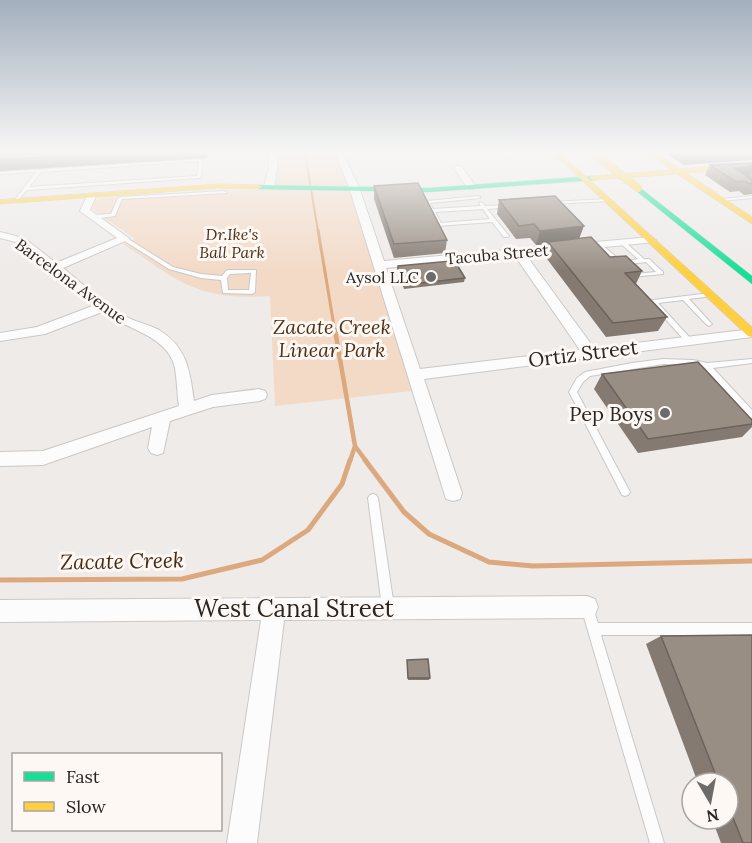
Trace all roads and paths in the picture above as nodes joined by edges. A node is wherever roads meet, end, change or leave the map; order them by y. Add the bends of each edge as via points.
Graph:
1 (22, 192) edge
2 (115, 192) edge
3 (218, 192) edge
4 (350, 192) edge
5 (472, 192) edge
6 (474, 192) edge
7 (599, 192) edge
8 (643, 192) edge
9 (710, 192) edge
10 (91, 196) junction
11 (752, 197) edge
12 (740, 198) junction
13 (607, 200) junction
14 (721, 200) junction
15 (16, 201) junction
16 (0, 202) edge
17 (550, 203) edge
18 (517, 205) edge
19 (484, 207) junction
20 (432, 211) junction
21 (750, 214) edge
22 (93, 218) junction
23 (492, 220) junction
24 (684, 227) junction
25 (5, 236) edge
26 (506, 236) dead end
27 (125, 239) junction
28 (651, 240) junction
29 (623, 243) junction
30 (599, 245) junction
31 (519, 253) junction
32 (643, 261) junction
33 (619, 264) junction
34 (380, 265) junction
35 (55, 267) junction
36 (224, 278) junction
37 (752, 282) edge
38 (710, 294) junction
39 (752, 297) edge
40 (684, 298) junction
41 (104, 306) junction
42 (709, 324) dead end
43 (752, 333) edge
44 (0, 337) edge
45 (689, 341) junction
46 (589, 352) junction
47 (747, 362) edge
48 (706, 366) junction
49 (752, 371) edge
50 (415, 375) junction
51 (259, 395) dead end
52 (187, 408) junction
53 (752, 415) edge
54 (162, 417) junction
55 (157, 448) dead end
56 (0, 459) edge
57 (625, 492) dead end
58 (453, 493) dead end
59 (373, 498) dead end
60 (587, 607) joint
61 (274, 608) junction
62 (388, 608) junction
63 (0, 611) edge
64 (594, 628) junction
65 (752, 629) edge
66 (242, 843) edge
67 (657, 843) edge

1 - 15 lane
2 - 10 main road
3 - 22 lane via 120,198 113,214
4 - 34 street
5 - 20 lane via 427,202
6 - 19 lane
7 - 13 main road
8 - 24 main road, bridge
9 - 14 main road
10 - 15 main road
10 - 22 street via 86,211
11 - 12 lane
12 - 14 lane
12 - 21 lane
13 - 17 lane
13 - 28 main road
14 - 21 main road
15 - 16 main road
18 - 19 lane
19 - 20 lane
19 - 23 lane
20 - 23 lane via 439,225
22 - 27 street
23 - 26 lane
24 - 37 main road
24 - 39 main road
25 - 35 street, Barcelona Avenue via 20,240
27 - 35 street
27 - 36 lane via 176,271
28 - 29 street, Tacuba Street
28 - 38 main road
29 - 30 street, Tacuba Street
29 - 32 lane
30 - 31 street, Tacuba Street
30 - 33 lane
31 - 34 street, Tacuba Street
31 - 46 street
32 - 33 lane
32 - 33 lane via 647,260 661,273 633,276
34 - 50 street
35 - 41 street, Barcelona Avenue
36 - 36 lane via 225,292 252,292 254,271 228,272
38 - 40 lane
38 - 43 main road
40 - 42 lane
40 - 45 lane via 653,302
41 - 44 street via 51,329
41 - 52 street, Barcelona Avenue via 120,319 153,333 176,353 182,366
43 - 45 street, Ortiz Street
45 - 46 street, Ortiz Street
46 - 50 street, Ortiz Street
47 - 48 lane
47 - 49 lane
48 - 53 lane
48 - 57 lane via 690,361 665,362 588,374 580,380 573,392
50 - 58 street
51 - 52 street
52 - 54 street
54 - 55 street
54 - 56 street via 43,458
59 - 62 lane
60 - 62 street, West Canal Street
60 - 64 lane
61 - 62 street, West Canal Street
61 - 63 street, West Canal Street
61 - 66 street
64 - 65 lane
64 - 67 lane

